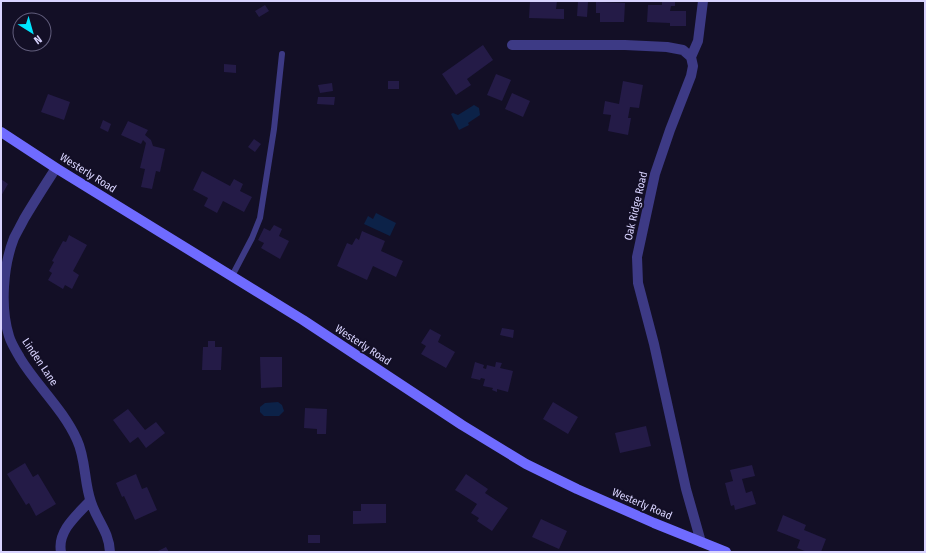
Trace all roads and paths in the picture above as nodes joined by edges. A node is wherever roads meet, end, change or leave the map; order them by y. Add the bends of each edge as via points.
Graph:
1 (703, 1) edge
2 (512, 45) dead end
3 (282, 54) dead end
4 (691, 57) junction
5 (1, 132) edge
6 (56, 168) junction
7 (232, 276) junction
8 (90, 501) junction
9 (701, 542) junction
10 (61, 552) edge
11 (110, 552) edge
12 (726, 552) edge

1 - 4 street via 698,41
2 - 4 street via 667,47 683,50
3 - 7 lane via 274,129 260,218
4 - 9 street, Oak Ridge Road via 691,76 655,174 637,263 638,283 686,489
5 - 6 street, Westerly Road
6 - 7 street, Westerly Road
6 - 8 street, Linden Lane via 14,238 6,266 5,319 9,337 20,358 78,440
7 - 9 street, Westerly Road via 526,464 577,489
8 - 10 street via 64,530
8 - 11 street, Linden Lane via 105,529
9 - 12 street, Westerly Road

